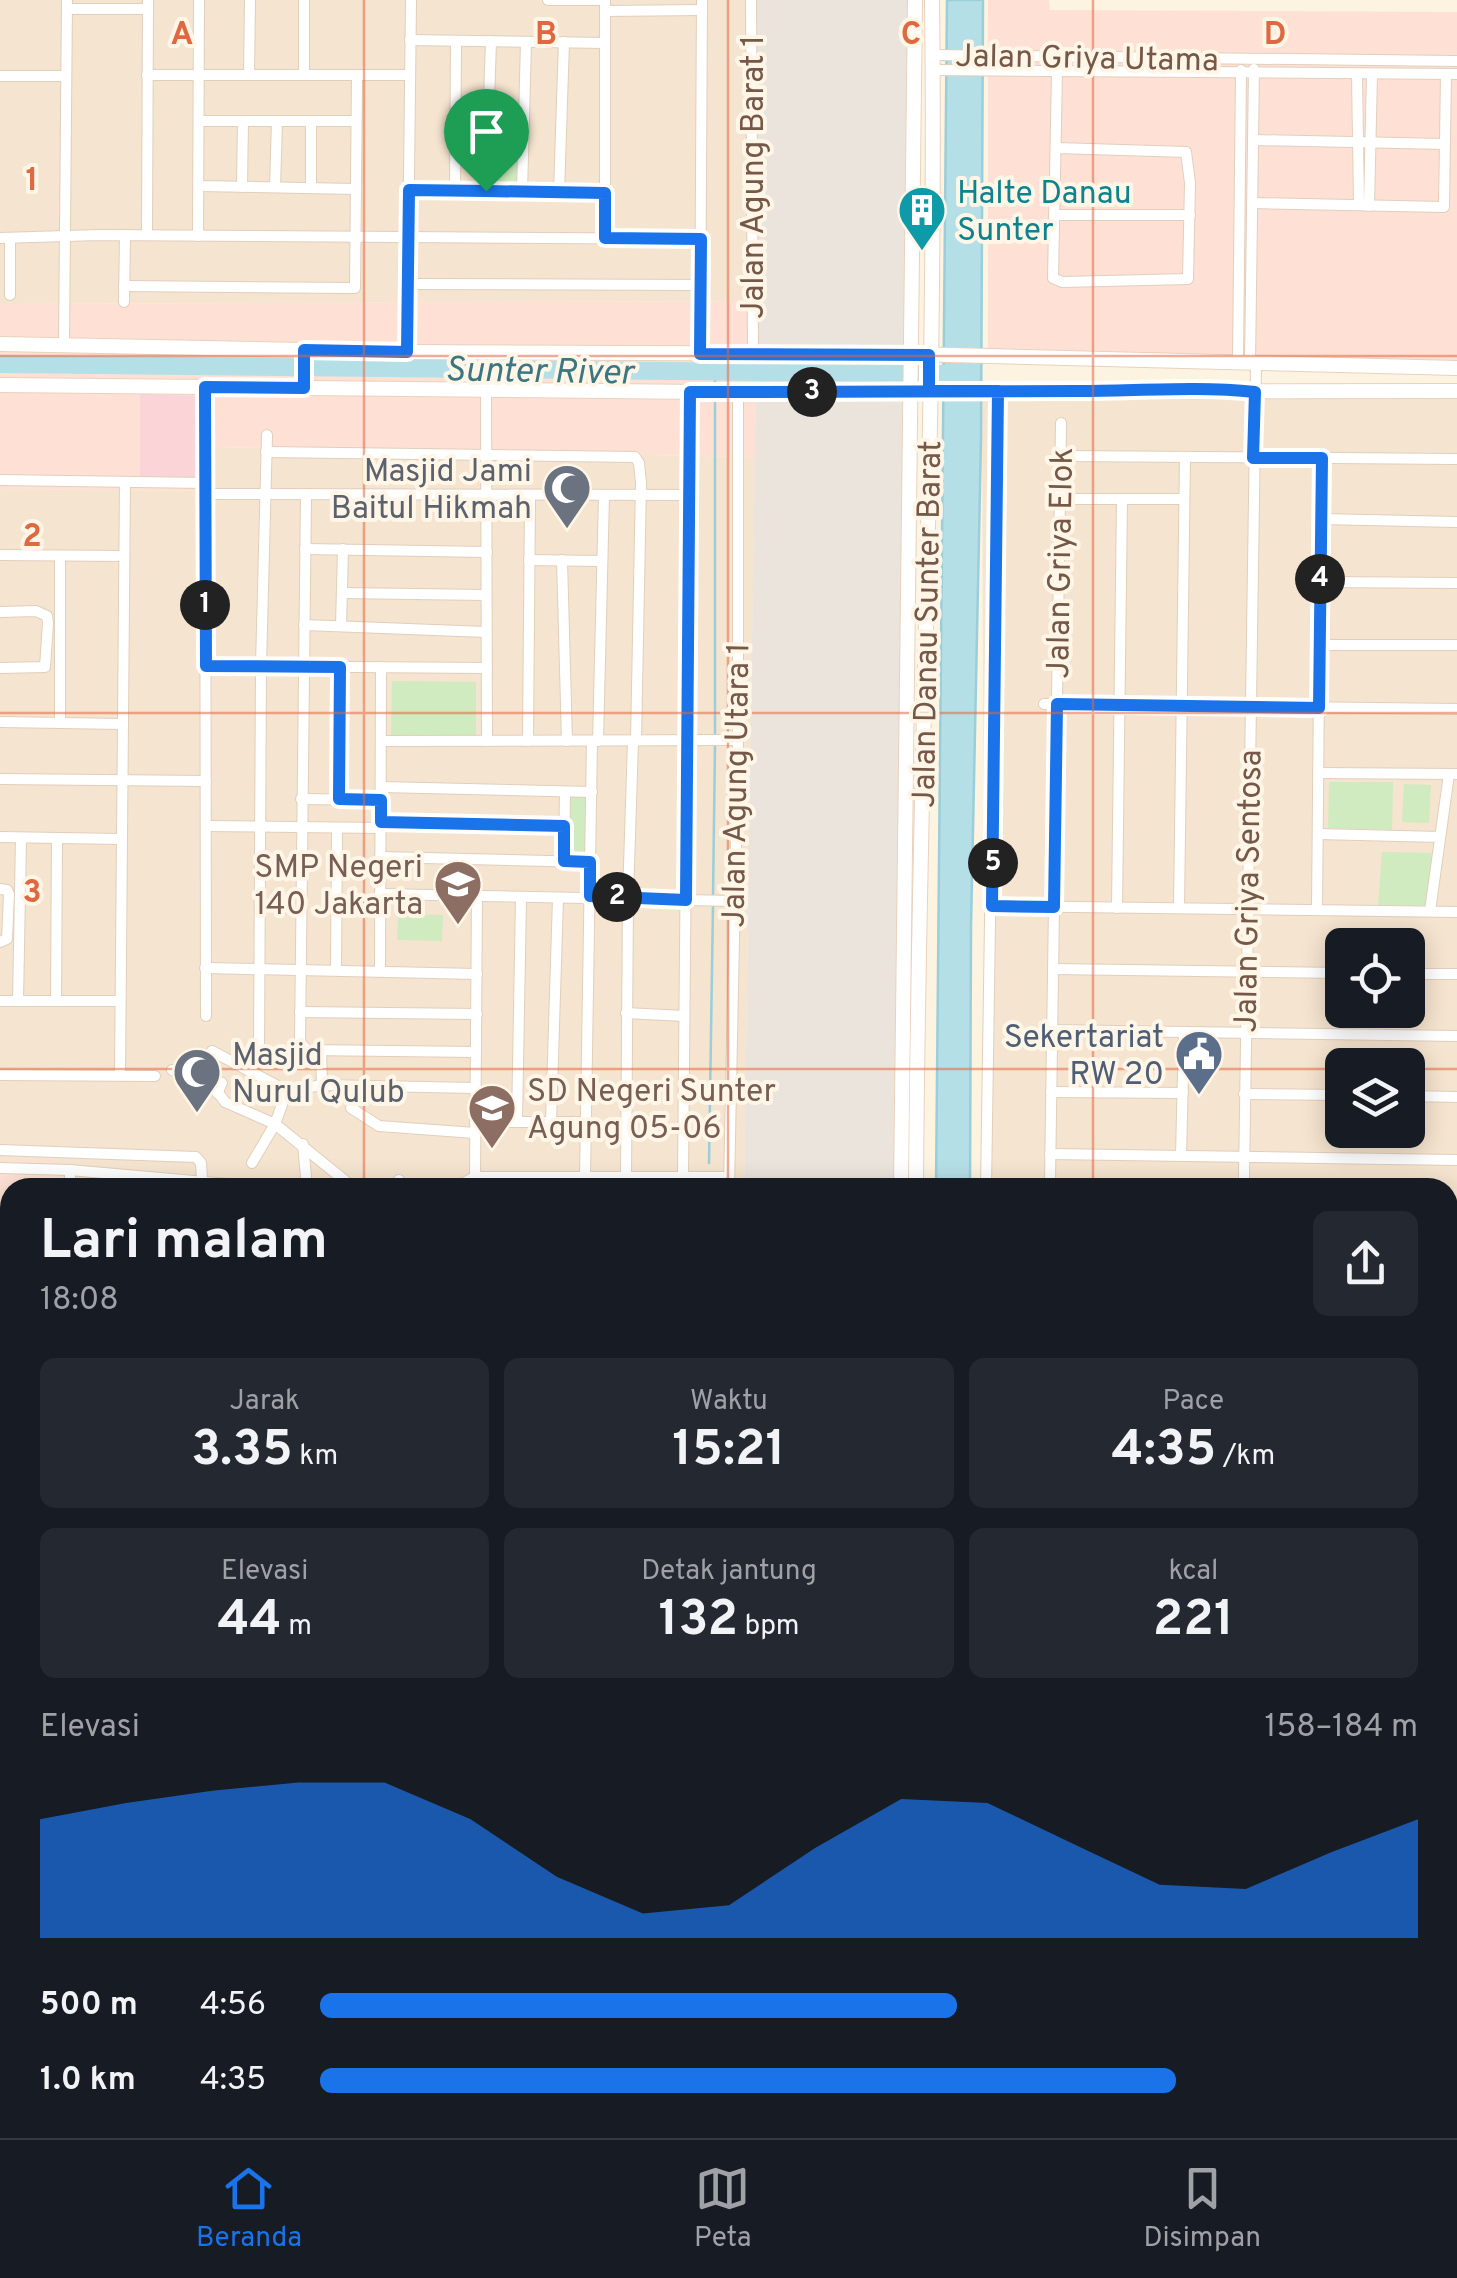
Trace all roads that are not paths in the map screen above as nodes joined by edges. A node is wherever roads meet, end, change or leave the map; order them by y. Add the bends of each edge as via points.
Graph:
1 (199, 0) edge
2 (250, 0) edge
3 (304, 0) edge
4 (410, 0) edge
5 (548, 0) edge
6 (751, 0) edge
7 (915, 0) edge
8 (932, 0) edge
9 (605, 4) edge
10 (67, 5) edge
11 (148, 5) edge
12 (702, 5) edge
13 (410, 40) junction
14 (456, 41) junction
15 (491, 41) junction
16 (526, 42) junction
17 (564, 42) junction
18 (605, 43) junction
19 (1254, 58) junction
20 (1241, 59) junction
21 (1457, 61) edge
22 (937, 63) junction
23 (1057, 71) junction
24 (1241, 73) junction
25 (1254, 73) junction
26 (1357, 74) junction
27 (1372, 74) junction
28 (1451, 74) edge
29 (147, 75) junction
30 (199, 75) junction
31 (250, 75) junction
32 (304, 75) junction
33 (357, 75) junction
34 (410, 75) junction
35 (0, 76) edge
36 (66, 76) junction
37 (199, 121) junction
38 (243, 121) junction
39 (277, 121) junction
40 (311, 122) junction
41 (356, 122) junction
42 (1253, 140) junction
43 (1364, 142) junction
44 (1445, 144) junction
45 (1057, 148) junction
46 (199, 186) junction
47 (242, 186) junction
48 (276, 187) junction
49 (311, 188) junction
50 (355, 189) junction
51 (409, 190) junction
52 (455, 191) junction
53 (486, 191) junction
54 (522, 192) junction
55 (559, 192) junction
56 (605, 193) junction
57 (1252, 203) junction
58 (1364, 206) junction
59 (1054, 214) junction
60 (1190, 214) junction
61 (124, 236) junction
62 (147, 236) junction
63 (198, 236) junction
64 (354, 236) junction
65 (408, 237) junction
66 (5, 238) edge
67 (65, 238) junction
68 (605, 238) junction
69 (701, 239) junction
70 (408, 284) junction
71 (701, 285) junction
72 (124, 286) junction
73 (10, 295) dead end
74 (124, 302) dead end
75 (0, 344) edge
76 (64, 344) junction
77 (407, 352) junction
78 (304, 353) junction
79 (703, 354) junction
80 (753, 354) junction
81 (933, 358) junction
82 (912, 360) junction
83 (1248, 362) junction
84 (1457, 368) edge
85 (304, 384) junction
86 (0, 385) edge
87 (205, 387) junction
88 (912, 388) junction
89 (934, 389) junction
90 (486, 390) junction
91 (992, 391) junction
92 (1457, 391) edge
93 (696, 392) junction
94 (733, 392) junction
95 (1255, 392) junction
96 (1061, 423) dead end
97 (267, 436) dead end
98 (266, 452) junction
99 (486, 454) junction
100 (1060, 456) junction
101 (1185, 457) junction
102 (1253, 458) junction
103 (1322, 458) junction
104 (1457, 460) edge
105 (0, 480) edge
106 (126, 482) junction
107 (205, 488) junction
108 (266, 494) junction
109 (306, 494) junction
110 (604, 495) junction
111 (640, 495) junction
112 (690, 495) junction
113 (486, 496) junction
114 (530, 496) junction
115 (1058, 499) junction
116 (1122, 499) junction
117 (1184, 499) junction
118 (1321, 519) junction
119 (1457, 522) edge
120 (305, 549) junction
121 (343, 550) junction
122 (487, 552) junction
123 (0, 554) edge
124 (60, 556) junction
125 (124, 556) junction
126 (530, 560) junction
127 (562, 560) junction
128 (602, 561) junction
129 (1320, 582) junction
130 (1457, 583) edge
131 (342, 593) junction
132 (486, 595) junction
133 (0, 612) edge
134 (304, 625) junction
135 (342, 626) junction
136 (910, 626) junction
137 (927, 626) junction
138 (486, 632) junction
139 (1320, 645) junction
140 (1457, 645) edge
141 (206, 666) junction
142 (261, 666) junction
143 (303, 666) junction
144 (340, 667) junction
145 (382, 667) junction
146 (0, 668) edge
147 (487, 668) junction
148 (1044, 704) dead end
149 (1057, 704) junction
150 (1120, 705) junction
151 (1182, 706) junction
152 (1250, 706) junction
153 (1319, 708) junction
154 (1457, 709) edge
155 (0, 722) edge
156 (60, 723) junction
157 (123, 724) junction
158 (738, 740) junction
159 (487, 741) junction
160 (528, 741) junction
161 (567, 741) junction
162 (595, 741) junction
163 (634, 741) junction
164 (687, 741) junction
165 (381, 742) junction
166 (1318, 773) junction
167 (1453, 774) edge
168 (0, 779) edge
169 (121, 780) junction
170 (206, 781) junction
171 (381, 787) junction
172 (565, 792) junction
173 (592, 792) junction
174 (301, 799) junction
175 (339, 799) junction
176 (381, 800) junction
177 (381, 825) junction
178 (206, 826) junction
179 (564, 826) junction
180 (261, 827) junction
181 (300, 827) junction
182 (337, 828) junction
183 (1318, 834) junction
184 (1440, 837) junction
185 (0, 838) edge
186 (21, 838) junction
187 (57, 838) junction
188 (120, 839) junction
189 (380, 857) junction
190 (564, 861) junction
191 (590, 862) junction
192 (0, 889) edge
193 (380, 894) junction
194 (477, 896) junction
195 (590, 896) junction
196 (628, 897) junction
197 (520, 898) junction
198 (558, 898) junction
199 (686, 900) junction
200 (730, 901) junction
201 (992, 906) junction
202 (1054, 907) junction
203 (1117, 908) junction
204 (1179, 908) junction
205 (1247, 909) junction
206 (1317, 910) junction
207 (1430, 911) junction
208 (1457, 912) edge
209 (0, 942) edge
210 (206, 968) junction
211 (260, 968) junction
212 (300, 970) junction
213 (336, 970) junction
214 (1053, 970) junction
215 (380, 972) junction
216 (1246, 972) junction
217 (1325, 973) edge
218 (477, 974) junction
219 (1425, 974) edge
220 (1457, 974) edge
221 (0, 1001) edge
222 (18, 1001) junction
223 (56, 1001) junction
224 (120, 1001) junction
225 (911, 1004) junction
226 (300, 1012) junction
227 (626, 1013) junction
228 (477, 1014) junction
229 (206, 1016) dead end
230 (684, 1016) junction
231 (1051, 1030) junction
232 (1184, 1032) junction
233 (1245, 1033) junction
234 (1457, 1036) edge
235 (321, 1050) junction
236 (259, 1051) dead end
237 (476, 1052) junction
238 (172, 1070) dead end
239 (0, 1075) edge
240 (120, 1076) junction
241 (155, 1076) dead end
242 (322, 1085) junction
243 (476, 1088) junction
244 (287, 1091) junction
245 (1051, 1092) junction
246 (217, 1093) junction
247 (1182, 1093) junction
248 (1244, 1094) junction
249 (1325, 1095) edge
250 (1425, 1096) edge
251 (1457, 1097) edge
252 (351, 1108) dead end
253 (517, 1122) junction
254 (552, 1122) junction
255 (586, 1122) junction
256 (275, 1124) junction
257 (475, 1128) junction
258 (303, 1144) junction
259 (0, 1150) edge
260 (1050, 1154) junction
261 (1181, 1156) junction
262 (1244, 1156) junction
263 (1457, 1160) edge
264 (252, 1164) dead end
265 (0, 1168) edge
266 (70, 1170) junction
267 (585, 1176) junction
268 (475, 1177) joint
269 (682, 1177) junction
270 (70, 1178) edge
271 (176, 1178) edge
272 (202, 1178) edge
273 (306, 1178) edge
274 (342, 1178) edge
275 (491, 1178) edge
276 (575, 1178) edge
277 (602, 1178) edge
278 (618, 1178) edge
279 (677, 1178) edge
280 (691, 1178) edge
281 (729, 1178) edge
282 (902, 1178) edge
283 (916, 1178) edge
284 (986, 1178) edge
285 (1050, 1178) edge
286 (1244, 1178) edge

1 - 30 street
2 - 31 street
3 - 32 street
4 - 13 street
5 - 9 street
6 - 80 street, Jalan Agung Barat 1
7 - 82 main road, Jalan Danau Sunter Barat
8 - 22 main road, Jalan Danau Sunter Barat
9 - 12 street
9 - 18 street
10 - 11 street
10 - 36 street
11 - 29 street
12 - 69 street
13 - 14 street
13 - 34 street
14 - 15 street
14 - 52 street
15 - 16 street
15 - 53 street
16 - 17 street
16 - 54 street
17 - 18 street
17 - 55 street
18 - 56 street
19 - 20 street, Jalan Griya Utama
19 - 21 street, Jalan Griya Utama
19 - 25 street, Jalan Griya Utama
20 - 22 street, Jalan Griya Utama via 991,56
20 - 24 street, Jalan Griya Utama
22 - 23 street, Jalan Griya Utama
22 - 81 main road, Jalan Danau Sunter Barat
23 - 24 street, Jalan Griya Utama
23 - 45 street, Jalan Griya Utama
24 - 25 street, Jalan Griya Utama
24 - 83 street, Jalan Griya Utama
25 - 26 street, Jalan Griya Utama
25 - 42 street, Jalan Griya Utama
26 - 27 street, Jalan Griya Utama
26 - 43 street
27 - 28 street, Jalan Griya Utama
27 - 43 street
28 - 44 street, Jalan Griya Utama
29 - 30 street
29 - 62 street
30 - 31 street
30 - 37 street
31 - 32 street
32 - 33 street
33 - 34 street
33 - 41 street
34 - 51 street
35 - 36 street
36 - 67 street
37 - 38 street
37 - 46 street
38 - 39 street
38 - 47 street
39 - 40 street
39 - 48 street
40 - 41 street
40 - 49 street
41 - 50 street
42 - 43 street
42 - 57 street, Jalan Griya Utama
43 - 44 street
43 - 58 street
44 - 58 street, Jalan Griya Utama via 1444,207
45 - 59 street, Jalan Griya Utama
45 - 60 street, Jalan Griya Utama via 1184,151
46 - 47 street
46 - 63 street
47 - 48 street
48 - 49 street
49 - 50 street
50 - 64 street
51 - 52 street
51 - 65 street
52 - 53 street
53 - 54 street
54 - 55 street
55 - 56 street
56 - 68 street
57 - 58 street, Jalan Griya Utama
57 - 83 street, Jalan Griya Utama
59 - 60 street
59 - 60 street, Jalan Griya Utama via 1051,275 1062,282 1186,280
61 - 62 street
61 - 67 street
61 - 72 street
62 - 63 street
63 - 64 street
64 - 65 street
64 - 72 street via 355,288
65 - 68 street
65 - 70 street
66 - 67 street
66 - 73 street
67 - 76 street
68 - 69 street
69 - 71 street
70 - 71 street
70 - 77 street
71 - 79 street
72 - 74 street
75 - 76 main road
76 - 78 main road
77 - 78 main road
77 - 79 main road
78 - 85 main road
79 - 80 main road
80 - 82 main road
81 - 82 main road
81 - 83 main road
81 - 89 main road, Jalan Danau Sunter Barat
82 - 88 main road, Jalan Danau Sunter Barat
83 - 84 main road
83 - 95 street, Jalan Griya Sentosa
85 - 87 main road
85 - 90 main road
86 - 87 main road
87 - 107 street
88 - 89 main road
88 - 94 main road
88 - 136 main road, Jalan Danau Sunter Barat
89 - 91 main road
89 - 137 main road, Jalan Danau Sunter Barat
90 - 93 main road
90 - 99 street
91 - 95 main road
91 - 201 street
92 - 95 main road
93 - 94 main road
93 - 112 street
94 - 158 street, Jalan Agung Utara 1
95 - 102 street, Jalan Griya Sentosa
96 - 100 street, Jalan Griya Elok
97 - 98 street
98 - 99 street
98 - 108 street
99 - 111 street via 634,457
99 - 113 street
100 - 101 street
100 - 115 street, Jalan Griya Elok
101 - 102 street
101 - 117 street
102 - 103 street
102 - 152 street, Jalan Griya Sentosa
103 - 104 street
103 - 118 street
105 - 106 street
106 - 107 street
106 - 125 street
107 - 108 street
107 - 141 street
108 - 109 street
108 - 142 street
109 - 113 street
109 - 120 street
110 - 111 street
110 - 114 street
110 - 128 street
111 - 112 street
111 - 163 street
112 - 164 street
113 - 114 street
113 - 122 street
114 - 126 street
115 - 116 street
115 - 149 street, Jalan Griya Elok
116 - 117 street
116 - 150 street
117 - 151 street
118 - 119 street
118 - 129 street
120 - 121 street
120 - 134 street
121 - 122 street
121 - 131 street
122 - 132 street
123 - 124 street
124 - 125 street
124 - 156 street
125 - 157 street
126 - 127 street
126 - 160 street
127 - 128 street
127 - 161 street
128 - 162 street
129 - 130 street
129 - 139 street
131 - 132 street
131 - 135 street
132 - 138 street
133 - 146 street via 47,616 47,664
134 - 135 street
134 - 143 street
135 - 138 street
136 - 137 main road
136 - 225 main road, Jalan Danau Sunter Barat
137 - 225 main road, Jalan Danau Sunter Barat
138 - 147 street
139 - 140 street
139 - 153 street
141 - 142 street
141 - 170 street
142 - 143 street
142 - 180 street
143 - 144 street
143 - 174 street
144 - 145 street
144 - 175 street
145 - 147 street
145 - 165 street
147 - 159 street
148 - 149 street
149 - 150 street
149 - 202 street, Jalan Griya Elok
150 - 151 street
150 - 203 street
151 - 152 street
151 - 204 street
152 - 153 street
152 - 205 street, Jalan Griya Sentosa
153 - 154 street
153 - 166 street
155 - 156 street
156 - 157 street
157 - 169 street
158 - 164 street
158 - 200 street, Jalan Agung Utara 1
159 - 160 street
159 - 165 street
160 - 161 street
161 - 162 street
162 - 163 street
162 - 173 street
163 - 164 street
163 - 196 street
164 - 199 street
165 - 171 street
166 - 167 street
166 - 183 street
167 - 184 street
168 - 169 street
169 - 170 street
169 - 188 street
170 - 178 street
171 - 172 street
171 - 176 street
172 - 173 street
172 - 179 street
173 - 191 street
174 - 175 street
174 - 181 street
175 - 176 street
176 - 177 street
177 - 179 street
177 - 182 street
177 - 189 street
178 - 180 street
178 - 210 street
179 - 190 street
180 - 181 street
180 - 211 street
181 - 182 street
181 - 212 street
182 - 213 street
183 - 184 street
183 - 206 street
184 - 207 street
185 - 186 street
186 - 187 street
186 - 222 street
187 - 188 street
187 - 223 street
188 - 224 street
189 - 190 street
189 - 193 street
190 - 191 street
191 - 195 street
192 - 209 street via 8,894 8,933
193 - 194 street
193 - 215 street
194 - 197 street
194 - 218 street
195 - 196 street
195 - 198 street
195 - 255 street
196 - 199 street
196 - 227 street
197 - 198 street
197 - 253 street
198 - 254 street
199 - 200 street
199 - 230 street
200 - 281 street, Jalan Agung Utara 1
201 - 202 street
201 - 284 street
202 - 203 street
202 - 214 street, Jalan Griya Elok
203 - 204 street
204 - 205 street
205 - 206 street
205 - 216 street, Jalan Griya Sentosa
206 - 207 street
207 - 208 street
210 - 211 street
210 - 229 street
211 - 212 street
211 - 236 street
212 - 213 street
212 - 226 street
213 - 215 street
214 - 216 street
214 - 231 street, Jalan Griya Elok
215 - 218 street
216 - 217 street
216 - 233 street, Jalan Griya Sentosa
218 - 228 street
219 - 220 street
221 - 222 street
222 - 223 street
223 - 224 street
224 - 240 street
225 - 282 main road, Jalan Danau Sunter Barat
225 - 283 main road, Jalan Danau Sunter Barat
226 - 228 street
226 - 235 street via 300,1042
227 - 230 street
227 - 278 street
228 - 237 street
230 - 269 street
231 - 232 street
231 - 245 street, Jalan Griya Elok
232 - 233 street
232 - 247 street
233 - 234 street
233 - 248 street, Jalan Griya Sentosa
235 - 237 street
235 - 242 street
237 - 243 street
238 - 246 street
239 - 240 street
240 - 241 street
242 - 243 street
242 - 244 street
243 - 257 street
244 - 246 street via 212,1051 200,1074 222,1083
244 - 256 street
245 - 247 street
245 - 260 street, Jalan Griya Elok
246 - 256 street
247 - 261 street
248 - 249 street
248 - 262 street, Jalan Griya Sentosa
250 - 251 street
252 - 257 street via 379,1126
253 - 254 street
253 - 257 street
254 - 255 street
255 - 267 street
256 - 258 street
256 - 264 street
257 - 268 street
258 - 273 street
258 - 274 street
259 - 272 street via 196,1156
260 - 261 street
260 - 285 street, Jalan Griya Elok
261 - 262 street
262 - 263 street
262 - 286 street, Jalan Griya Sentosa
265 - 266 street
266 - 270 street
266 - 271 street
267 - 276 street
267 - 277 street
268 - 275 street
269 - 279 street
269 - 280 street

